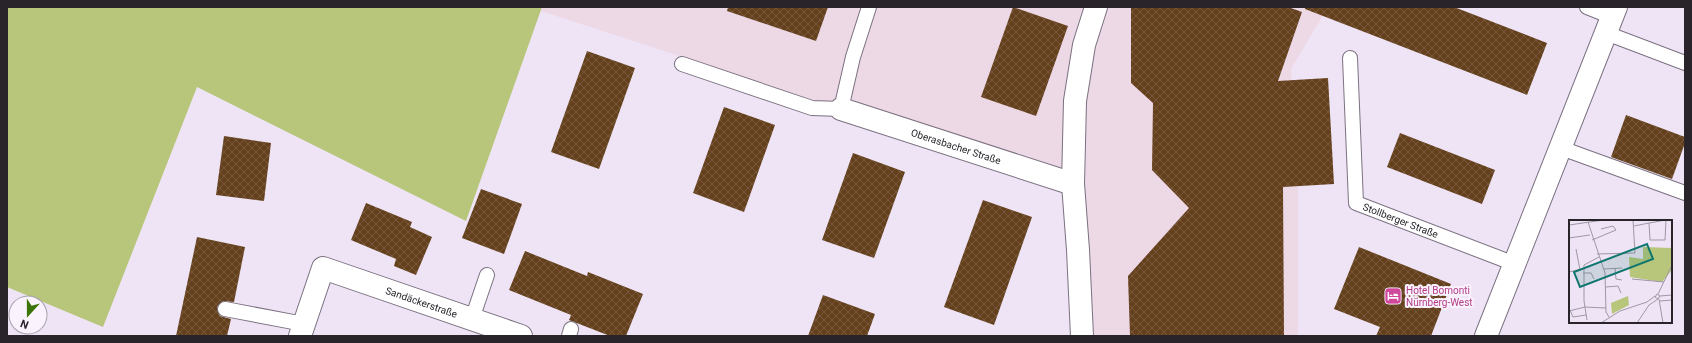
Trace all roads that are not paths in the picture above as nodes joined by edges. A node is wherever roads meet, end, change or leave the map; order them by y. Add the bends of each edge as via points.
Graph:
1 (869, 7) edge
2 (1096, 7) edge
3 (1587, 7) edge
4 (1612, 17) edge
5 (1350, 58) dead end
6 (1685, 63) edge
7 (682, 64) dead end
8 (841, 109) junction
9 (1561, 148) junction
10 (1073, 184) junction
11 (1685, 193) edge
12 (1515, 264) junction
13 (487, 275) dead end
14 (226, 309) dead end
15 (472, 318) junction
16 (302, 330) edge
17 (521, 336) edge
18 (1082, 336) edge
19 (1486, 336) edge

1 - 8 lane via 853,57
2 - 10 street via 1084,45 1075,101
3 - 4 lane
4 - 6 lane
4 - 9 street
5 - 12 lane, Stollberger Straße via 1356,203
7 - 8 lane via 812,108
8 - 10 street, Oberasbacher Straße
9 - 11 lane
9 - 12 street
10 - 18 street
12 - 19 street
13 - 15 lane
14 - 16 lane
15 - 16 street, Sandäckerstraße via 323,268
15 - 17 street, Sandäckerstraße

